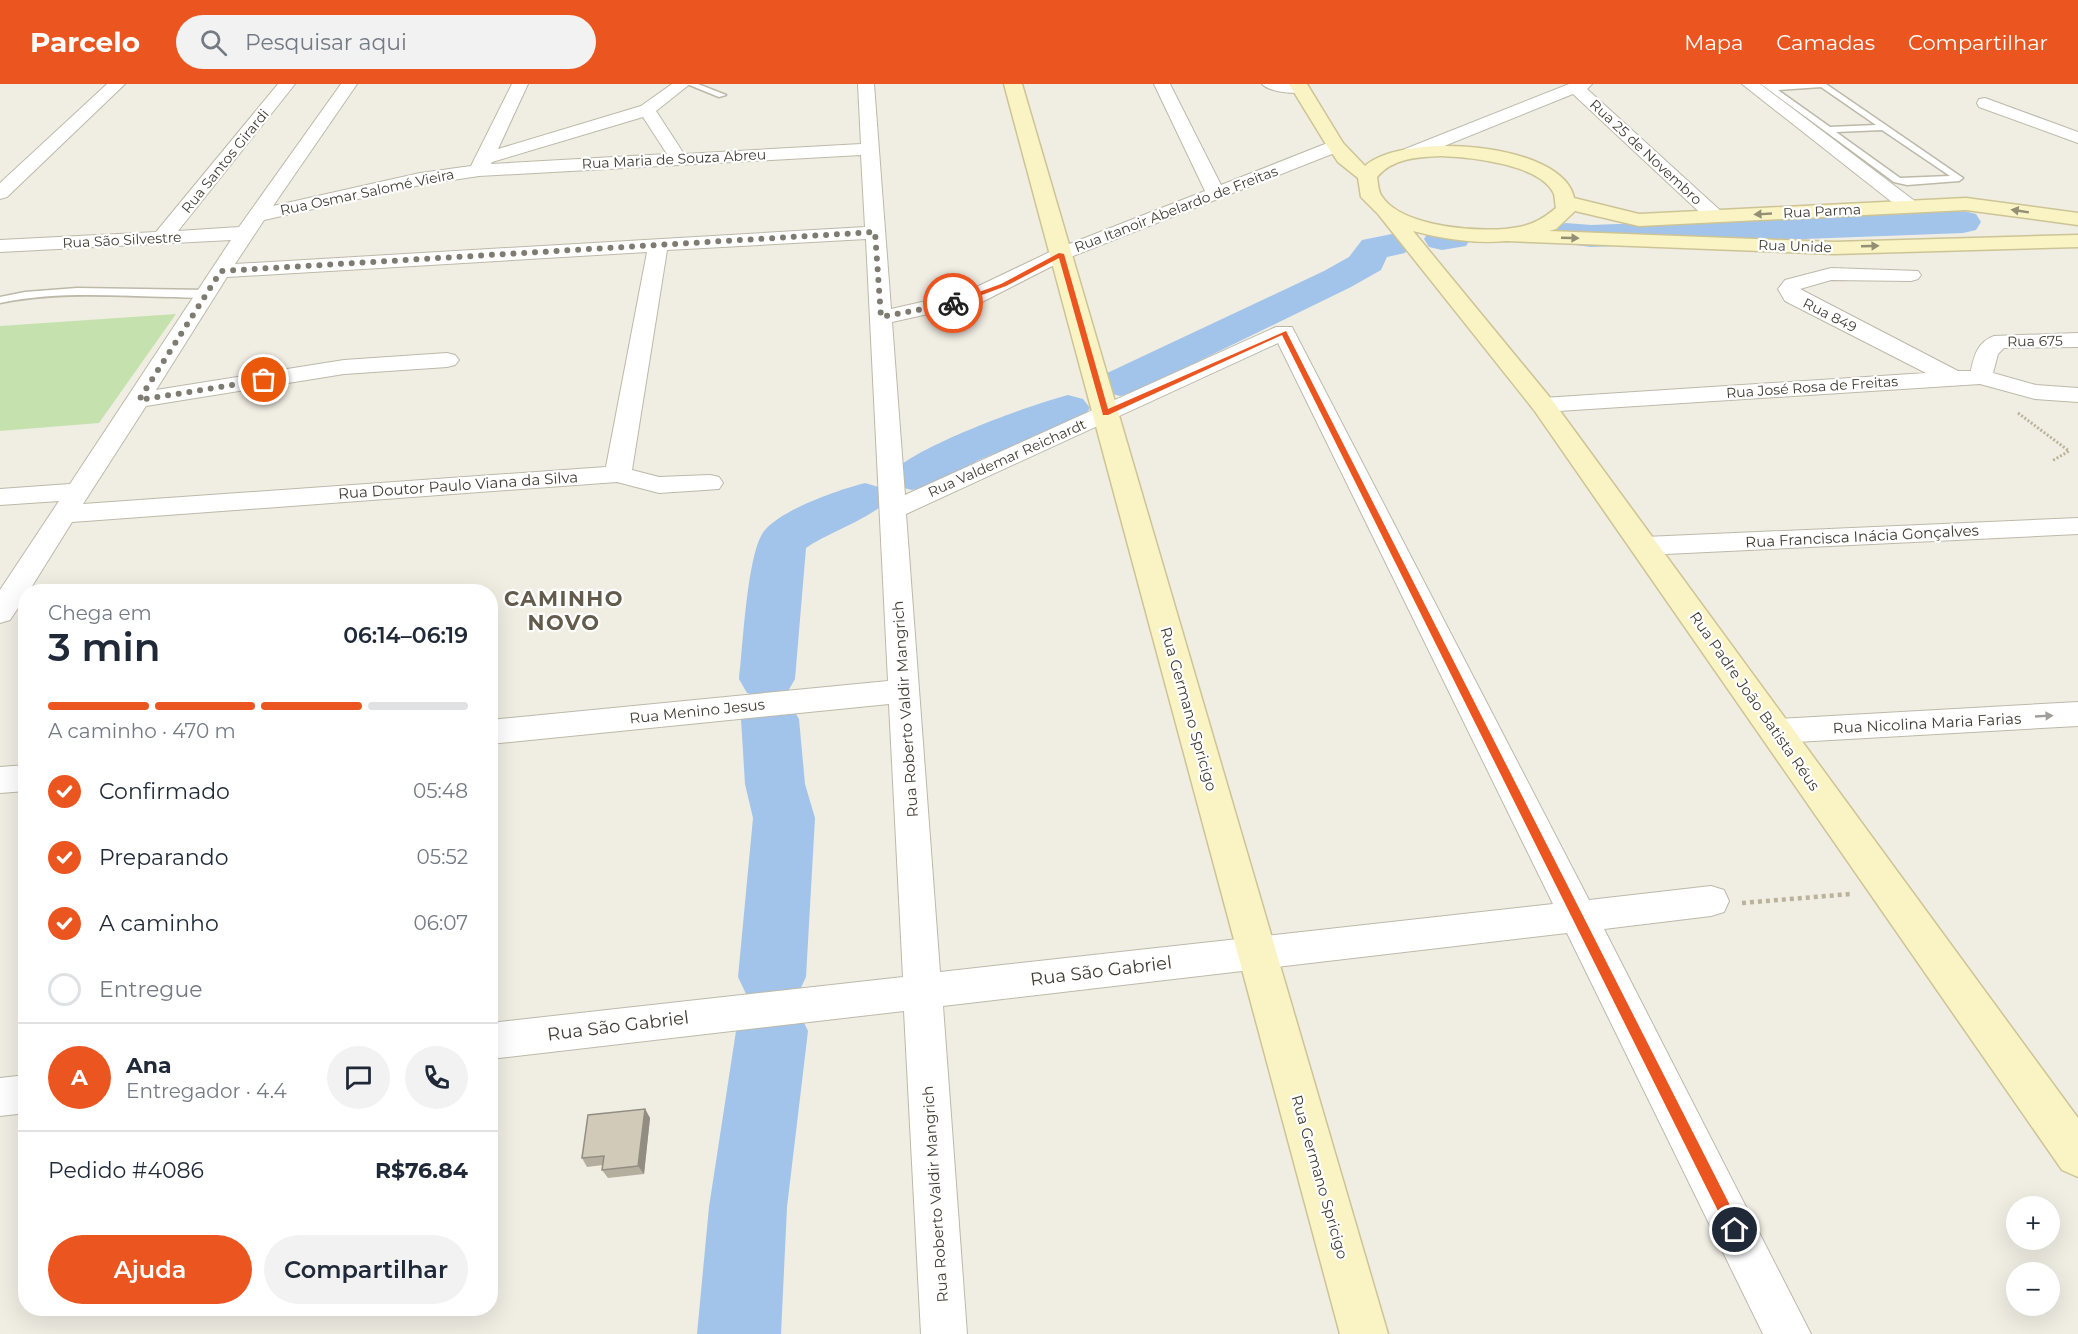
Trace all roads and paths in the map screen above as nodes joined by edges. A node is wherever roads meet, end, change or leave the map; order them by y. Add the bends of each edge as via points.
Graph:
1 (117, 84) edge
2 (287, 84) edge
3 (350, 84) edge
4 (520, 84) edge
5 (682, 84) edge
6 (691, 84) edge
7 (866, 84) edge
8 (1013, 84) edge
9 (1162, 84) edge
10 (1270, 84) edge
11 (1750, 84) edge
12 (1822, 84) edge
13 (1300, 86) edge
14 (1579, 86) edge
15 (1768, 86) edge
16 (722, 94) dead end
17 (1985, 103) dead end
18 (1786, 104) junction
19 (647, 110) junction
20 (1885, 127) junction
21 (1463, 130) junction
22 (1829, 130) junction
23 (2078, 138) edge
24 (870, 149) junction
25 (1456, 150) junction
26 (1339, 151) junction
27 (1411, 153) junction
28 (678, 158) junction
29 (482, 164) junction
30 (1374, 170) junction
31 (0, 193) edge
32 (1216, 194) junction
33 (1567, 202) junction
34 (1909, 206) junction
35 (1386, 211) junction
36 (1716, 217) junction
37 (250, 225) junction
38 (2074, 231) edge
39 (875, 232) junction
40 (1512, 236) junction
41 (162, 237) junction
42 (1432, 243) junction
43 (658, 245) junction
44 (0, 246) edge
45 (1061, 254) junction
46 (221, 271) junction
47 (1911, 275) dead end
48 (207, 293) junction
49 (0, 300) edge
50 (881, 317) junction
51 (2078, 340) edge
52 (447, 360) dead end
53 (1981, 377) junction
54 (1954, 378) junction
55 (2078, 396) edge
56 (139, 400) junction
57 (1544, 405) junction
58 (1106, 413) junction
59 (2052, 461) dead end
60 (618, 474) junction
61 (710, 483) dead end
62 (81, 490) junction
63 (0, 497) edge
64 (893, 510) junction
65 (66, 514) junction
66 (2078, 526) edge
67 (1645, 546) junction
68 (19, 584) edge
69 (18, 586) edge
70 (0, 613) edge
71 (904, 690) junction
72 (2078, 714) edge
73 (498, 731) edge
74 (1776, 731) junction
75 (18, 779) edge
76 (0, 780) edge
77 (1893, 896) junction
78 (1711, 901) joint
79 (1578, 917) junction
80 (1258, 953) junction
81 (923, 992) junction
82 (498, 1040) edge
83 (18, 1095) edge
84 (0, 1097) edge
85 (2073, 1141) edge
86 (944, 1334) edge
87 (1364, 1334) edge
88 (1788, 1334) edge

1 - 31 street
2 - 41 street, Rua Santos Girardi
3 - 37 street
4 - 29 street
5 - 19 street, Rua Osmar Salomé Vieira
6 - 16 lane
7 - 24 street, Rua Roberto Valdir Mangrich
8 - 45 main road, Rua Germano Spricigo
9 - 32 street
10 - 13 street
11 - 18 street
12 - 15 lane
12 - 20 lane
13 - 26 main road
14 - 21 street
14 - 36 street, Rua 25 de Novembro
15 - 18 lane
17 - 23 street
18 - 22 lane
18 - 34 street
19 - 28 street
19 - 29 street, Rua Osmar Salomé Vieira
20 - 22 lane
20 - 22 lane via 1959,178 1902,182
21 - 25 street
21 - 27 street
24 - 28 street, Rua Maria de Souza Abreu
24 - 39 street, Rua Roberto Valdir Mangrich
25 - 27 main road
25 - 33 main road via 1534,169 1557,184
26 - 30 main road via 1354,170
26 - 32 street, Rua Itanoir Abelardo de Freitas
27 - 30 main road
28 - 29 street, Rua Maria de Souza Abreu
29 - 37 street, Rua Osmar Salomé Vieira
30 - 35 main road, Rua Padre João Batista Réus via 1367,191
32 - 45 street, Rua Itanoir Abelardo de Freitas
33 - 36 main road, Rua Parma via 1639,220
33 - 40 main road via 1562,217 1554,223
34 -> 36 main road, Rua Parma
38 -> 34 main road, Rua Parma via 1966,204
35 - 42 main road, Rua Padre João Batista Réus
35 - 42 main road, Rua Unide via 1411,223
37 - 41 street, Rua São Silvestre
37 - 46 street
40 -> 38 main road, Rua Unide via 1834,248
39 - 43 street
39 - 50 street, Rua Roberto Valdir Mangrich
40 - 42 main road, Rua Unide
41 - 44 street, Rua São Silvestre
42 - 57 main road, Rua Padre João Batista Réus
43 - 46 street
43 - 60 street
45 - 50 street, Rua Itanoir Abelardo de Freitas via 974,297
45 - 58 main road, Rua Germano Spricigo
46 - 48 street
47 - 54 street, Rua 849 via 1832,274 1792,284 1789,289 1793,296
48 - 49 lane via 166,296 69,291
48 - 56 street
50 - 64 street, Rua Roberto Valdir Mangrich
51 - 53 street, Rua 675 via 1993,343 1987,350
52 - 56 street via 344,367
53 - 54 street, Rua José Rosa de Freitas
53 - 55 street, Rua José Rosa de Freitas via 2035,392
53 - 59 path via 2007,404 2068,451
54 - 57 street, Rua José Rosa de Freitas
56 - 62 street
57 - 67 main road, Rua Padre João Batista Réus
58 - 64 street, Rua Valdemar Reichardt
58 - 79 street, Rua Valdemar Reichardt via 1284,332
58 - 80 main road, Rua Germano Spricigo
60 - 61 street, Rua Doutor Paulo Viana da Silva via 659,485
60 - 65 street, Rua Doutor Paulo Viana da Silva
62 - 63 street
62 - 65 street
64 - 71 street, Rua Roberto Valdir Mangrich
65 - 68 street
66 - 67 street, Rua Francisca Inácia Gonçalves
67 - 74 main road, Rua Padre João Batista Réus
69 - 70 street
71 - 73 street, Rua Menino Jesus
71 - 81 street, Rua Roberto Valdir Mangrich
74 -> 72 street, Rua Nicolina Maria Farias
74 - 77 main road, Rua Padre João Batista Réus
75 - 76 street
77 - 78 path via 1866,893 1732,904
77 - 85 main road, Rua Padre João Batista Réus
78 - 79 street, Rua São Gabriel
79 - 80 street, Rua São Gabriel
79 - 88 street
80 - 81 street, Rua São Gabriel
80 - 87 main road, Rua Germano Spricigo
81 - 82 street, Rua São Gabriel
81 - 86 street, Rua Roberto Valdir Mangrich
83 - 84 street

